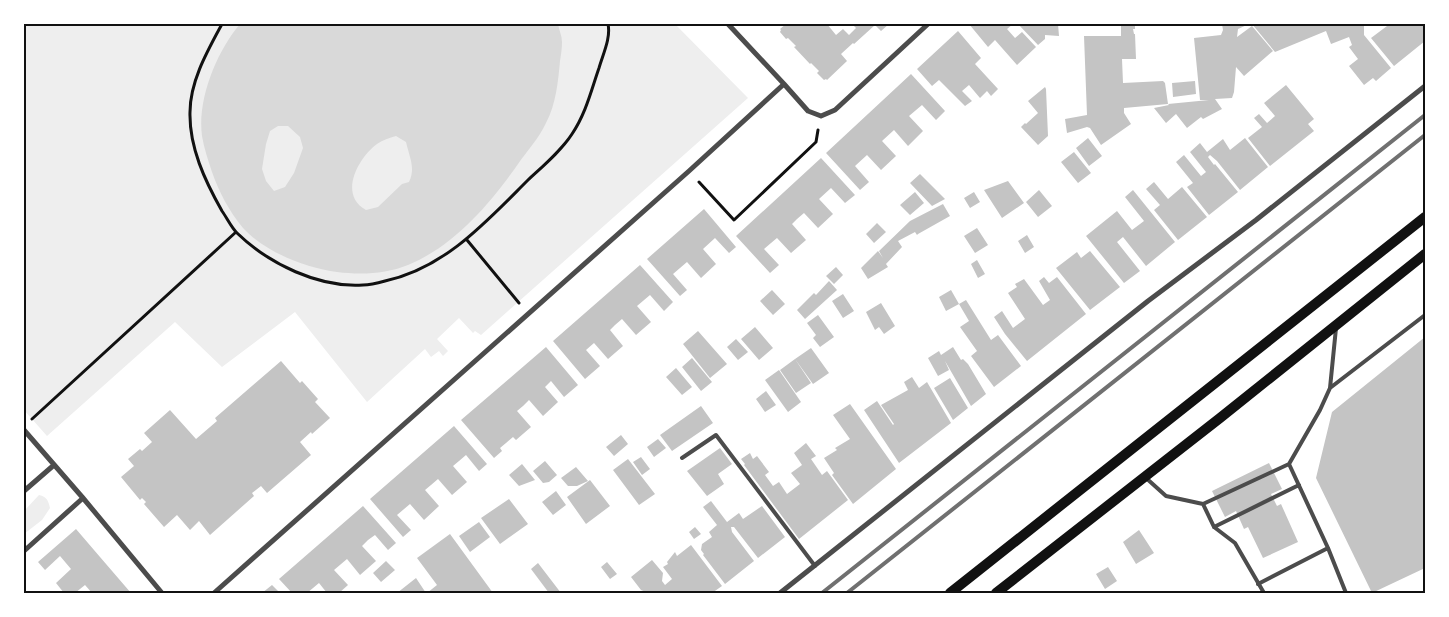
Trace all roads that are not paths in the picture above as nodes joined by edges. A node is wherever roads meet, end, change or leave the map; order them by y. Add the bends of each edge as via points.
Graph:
1 (728, 24) edge
2 (928, 24) edge
3 (784, 84) junction
4 (1425, 86) edge
5 (1425, 217) edge
6 (1425, 254) edge
7 (1425, 315) edge
8 (1336, 325) junction
9 (1330, 388) junction
10 (24, 430) edge
11 (682, 458) dead end
12 (1289, 464) junction
13 (54, 465) junction
14 (1145, 476) junction
15 (1299, 485) junction
16 (24, 491) edge
17 (83, 498) junction
18 (1204, 504) junction
19 (1214, 526) junction
20 (1328, 548) junction
21 (24, 551) edge
22 (815, 566) junction
23 (1258, 584) junction
24 (162, 593) edge
25 (214, 593) edge
26 (780, 593) edge
27 (950, 593) edge
28 (996, 593) edge
29 (1264, 593) edge
30 (1346, 593) edge

1 - 3 street
2 - 3 street via 835,110 821,116 808,111
3 - 25 street
4 - 22 street via 1132,313
5 - 27 main road
6 - 8 main road
7 - 9 lane
8 - 9 lane
8 - 14 main road
9 - 12 lane
10 - 13 street
11 - 22 lane via 716,435
12 - 15 lane
12 - 18 lane
13 - 16 street
13 - 17 street
14 - 18 lane via 1166,496
14 - 28 main road
15 - 19 lane
15 - 20 lane
17 - 21 street
17 - 24 street
18 - 19 lane
19 - 23 lane via 1235,543
20 - 23 lane
20 - 30 lane
22 - 26 street
23 - 29 lane

